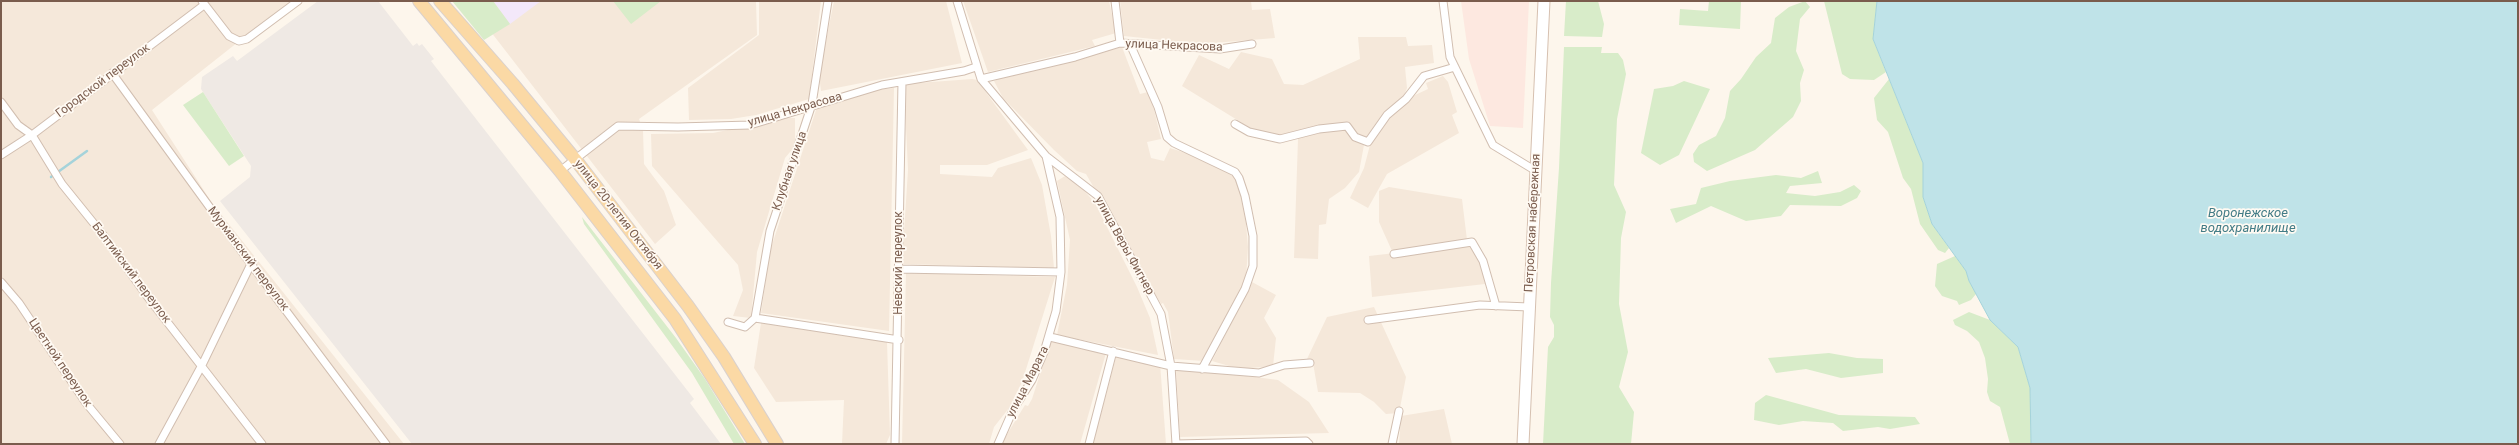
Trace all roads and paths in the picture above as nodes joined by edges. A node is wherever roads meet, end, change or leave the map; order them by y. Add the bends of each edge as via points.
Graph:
1 (298, 1) edge
2 (419, 1) edge
3 (440, 1) edge
4 (828, 1) edge
5 (957, 1) edge
6 (1115, 1) edge
7 (1443, 1) edge
8 (1544, 1) edge
9 (203, 3) edge
10 (1120, 43) junction
11 (1130, 44) junction
12 (1252, 44) dead end
13 (976, 67) junction
14 (1455, 67) junction
15 (112, 73) junction
16 (981, 79) junction
17 (902, 82) junction
18 (1, 102) edge
19 (812, 104) junction
20 (1235, 124) dead end
21 (32, 135) junction
22 (1, 155) edge
23 (1046, 156) junction
24 (575, 160) junction
25 (560, 171) junction
26 (1536, 171) junction
27 (1394, 254) dead end
28 (251, 264) junction
29 (898, 269) junction
30 (1061, 272) junction
31 (1, 282) edge
32 (1496, 306) junction
33 (1529, 307) junction
34 (755, 318) junction
35 (1368, 320) dead end
36 (728, 322) dead end
37 (1050, 337) junction
38 (899, 340) junction
39 (1113, 351) junction
40 (1310, 363) dead end
41 (202, 366) junction
42 (1171, 366) junction
43 (1202, 369) junction
44 (1399, 411) dead end
45 (120, 444) edge
46 (159, 444) edge
47 (262, 444) edge
48 (386, 444) edge
49 (755, 444) edge
50 (776, 444) edge
51 (895, 444) edge
52 (998, 444) edge
53 (1089, 444) edge
54 (1176, 444) edge
55 (1309, 444) edge
56 (1392, 444) edge
57 (1523, 444) edge

1 - 9 street via 247,39 239,41 229,36
2 - 25 main road, улица 20-летия Октября
3 - 24 main road, улица 20-летия Октября
4 - 19 street, Клубная улица
5 - 13 street, улица Веры Фигнер
6 - 10 street
7 - 14 street via 1450,57
8 - 26 main road, Петровская набережная
9 - 15 street, Городской переулок
10 - 11 street, улица Некрасова
10 - 16 street, улица Некрасова via 1075,57
11 - 12 street, улица Некрасова via 1220,49
11 - 43 street via 1158,107 1167,137 1174,143 1235,172 1245,196 1253,236 1253,266 1245,289
13 - 16 street, улица Веры Фигнер
13 - 17 street, улица Некрасова
14 - 20 street via 1424,76 1406,99 1387,115 1368,142 1355,137 1347,126 1319,128 1280,139 1249,132
14 - 26 street via 1493,146
15 - 21 street, Городской переулок
15 - 28 street, Мурманский переулок
16 - 23 street, улица Веры Фигнер
17 - 19 street, улица Некрасова
17 - 29 street, Невский переулок
18 - 21 street, Балтийский переулок via 18,125
19 - 24 street, улица Некрасова via 750,125 618,126
19 - 34 street, Клубная улица via 770,231
21 - 22 street, Городской переулок
21 - 41 street, Балтийский переулок via 62,184
23 - 30 street, улица Марата via 1060,217
23 - 42 street, улица Веры Фигнер via 1098,196 1161,314
24 - 25 street, улица Некрасова
24 - 50 main road, улица 20-летия Октября via 720,351
25 - 49 main road, улица 20-летия Октября via 675,319
26 - 33 main road, Петровская набережная
27 - 32 street via 1472,242 1483,261
28 - 41 street
28 - 48 street, Мурманский переулок
29 - 30 street
29 - 38 street, Невский переулок
30 - 37 street, улица Марата
31 - 45 street, Цветной переулок via 19,303 86,403
32 - 33 street
32 - 35 street via 1480,305
33 - 57 main road, Петровская набережная
34 - 36 street via 745,327
34 - 38 street
37 - 39 street
37 - 52 street, улица Марата via 1032,380 1013,410
38 - 51 street, Невский переулок
39 - 42 street
39 - 53 street
40 - 43 street via 1284,365 1259,373
41 - 46 street
41 - 47 street, Балтийский переулок
42 - 43 street
42 - 54 street, улица Веры Фигнер
44 - 56 street
54 - 55 street via 1306,441

